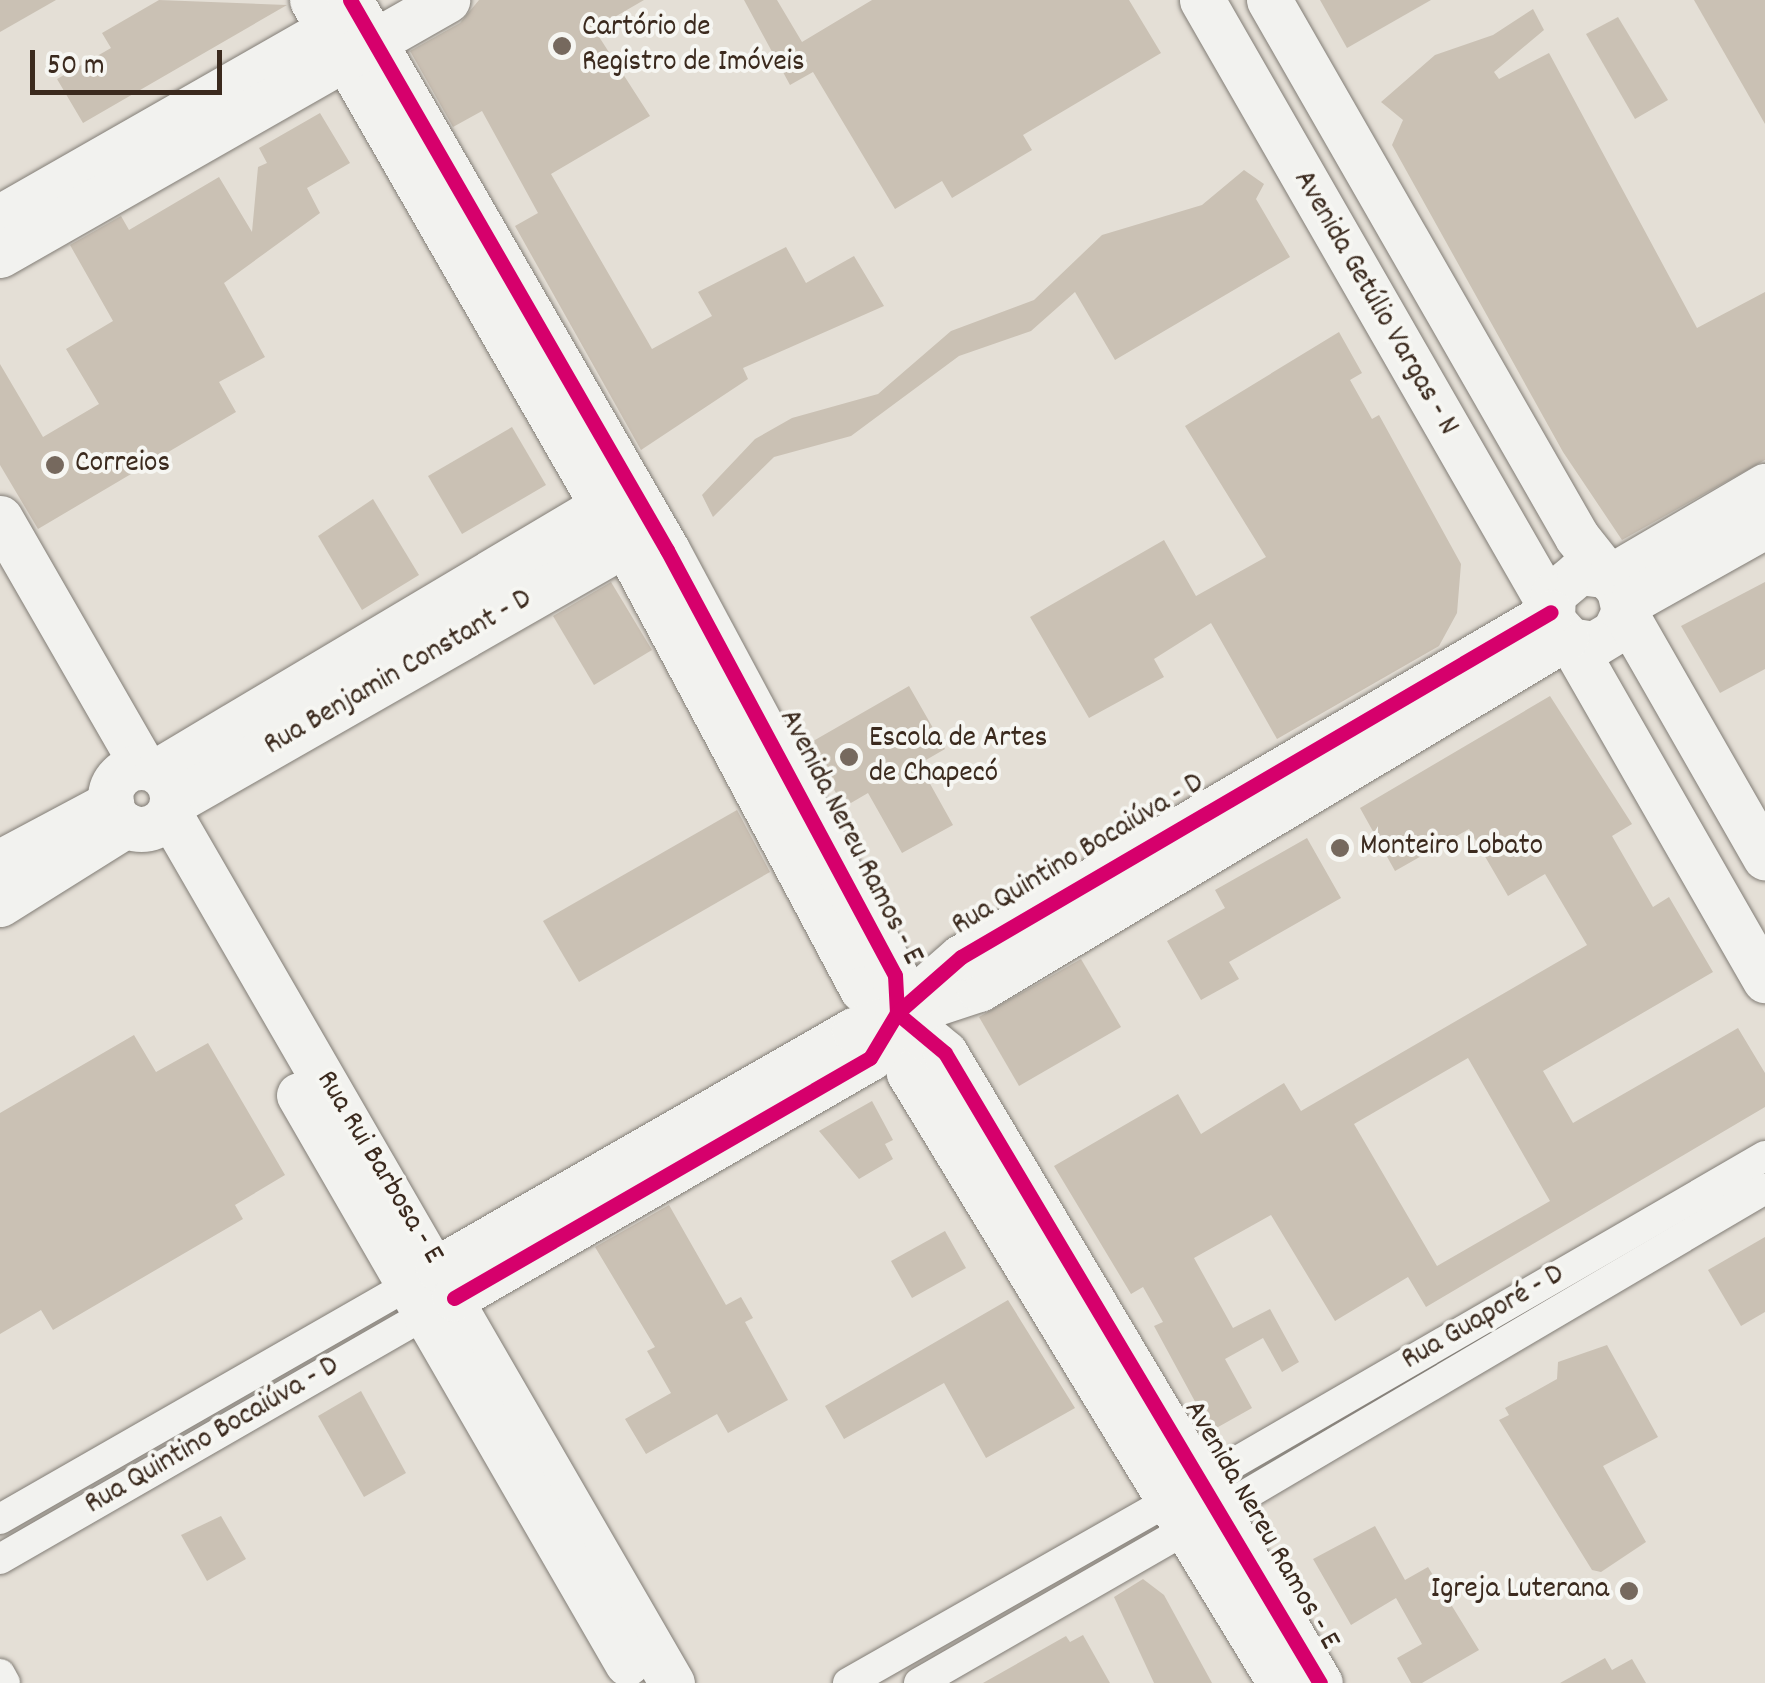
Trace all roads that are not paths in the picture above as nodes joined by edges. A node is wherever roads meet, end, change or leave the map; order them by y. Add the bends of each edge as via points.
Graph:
1 (448, 0) edge
2 (1202, 0) edge
3 (1268, 0) edge
4 (349, 21) edge
5 (0, 217) edge
6 (0, 255) edge
7 (1765, 486) edge
8 (0, 518) edge
9 (613, 525) junction
10 (1765, 526) edge
11 (0, 581) edge
12 (1614, 592) junction
13 (1559, 624) junction
14 (143, 798) junction
15 (1765, 856) edge
16 (0, 862) edge
17 (0, 904) edge
18 (1765, 980) edge
19 (897, 1013) junction
20 (1763, 1170) edge
21 (432, 1291) junction
22 (1276, 1439) junction
23 (1292, 1468) junction
24 (85, 1470) junction
25 (102, 1500) junction
26 (1197, 1504) junction
27 (0, 1518) edge
28 (1080, 1551) junction
29 (0, 1559) edge
30 (1098, 1581) junction
31 (0, 1674) edge
32 (951, 1675) edge
33 (5, 1683) edge
34 (638, 1683) edge
35 (672, 1683) edge
36 (848, 1683) edge
37 (919, 1683) edge
38 (1280, 1683) edge
39 (1320, 1683) edge

1 - 4 street
2 - 13 street, Avenida Getúlio Vargas - N
3 - 12 street, Avenida Getúlio Vargas - N
4 - 5 street
4 - 6 street
4 - 9 street, Avenida Nereu Ramos - E
4 - 19 street, Avenida Nereu Ramos - E via 749,702 894,975
7 - 12 street
8 - 14 street, Rua Rui Barbosa - E
9 - 14 street, Rua Benjamin Constant - D
9 - 19 street, Avenida Nereu Ramos - E via 862,990
10 - 12 street
11 - 14 street, Rua Rui Barbosa - E
12 - 13 street via 1568,576
12 - 13 street via 1605,640
12 - 15 street, Avenida Getúlio Vargas - N
13 - 18 street, Avenida Getúlio Vargas - N
13 - 19 street, Rua Quintino Bocaiúva - D via 979,989
14 - 16 street
14 - 17 street, Rua Benjamin Constant - D
14 - 21 street, Rua Rui Barbosa - E
19 - 21 street, Rua Quintino Bocaiúva - D via 854,1030
19 - 26 street, Avenida Nereu Ramos - E via 945,1052
20 - 22 street, Rua Guaporé - D
20 - 23 street, Rua Guaporé - D
21 - 24 street, Rua Quintino Bocaiúva - D
21 - 25 street, Rua Quintino Bocaiúva - D
21 - 34 street, Rua Rui Barbosa - E
21 - 35 street, Rua Rui Barbosa - E
22 - 23 street
22 - 26 street, Rua Guaporé - D
23 - 26 street, Rua Guaporé - D
24 - 25 street
24 - 27 street, Rua Quintino Bocaiúva - D
25 - 29 street, Rua Quintino Bocaiúva - D
26 - 28 street, Rua Guaporé - D
26 - 30 street, Rua Guaporé - D
26 - 38 street, Avenida Nereu Ramos - E
26 - 39 street, Avenida Nereu Ramos - E
28 - 30 street
28 - 36 street, Rua Guaporé - D
30 - 32 street, Rua Guaporé - D
31 - 33 street
32 - 37 street, Rua Guaporé - D

